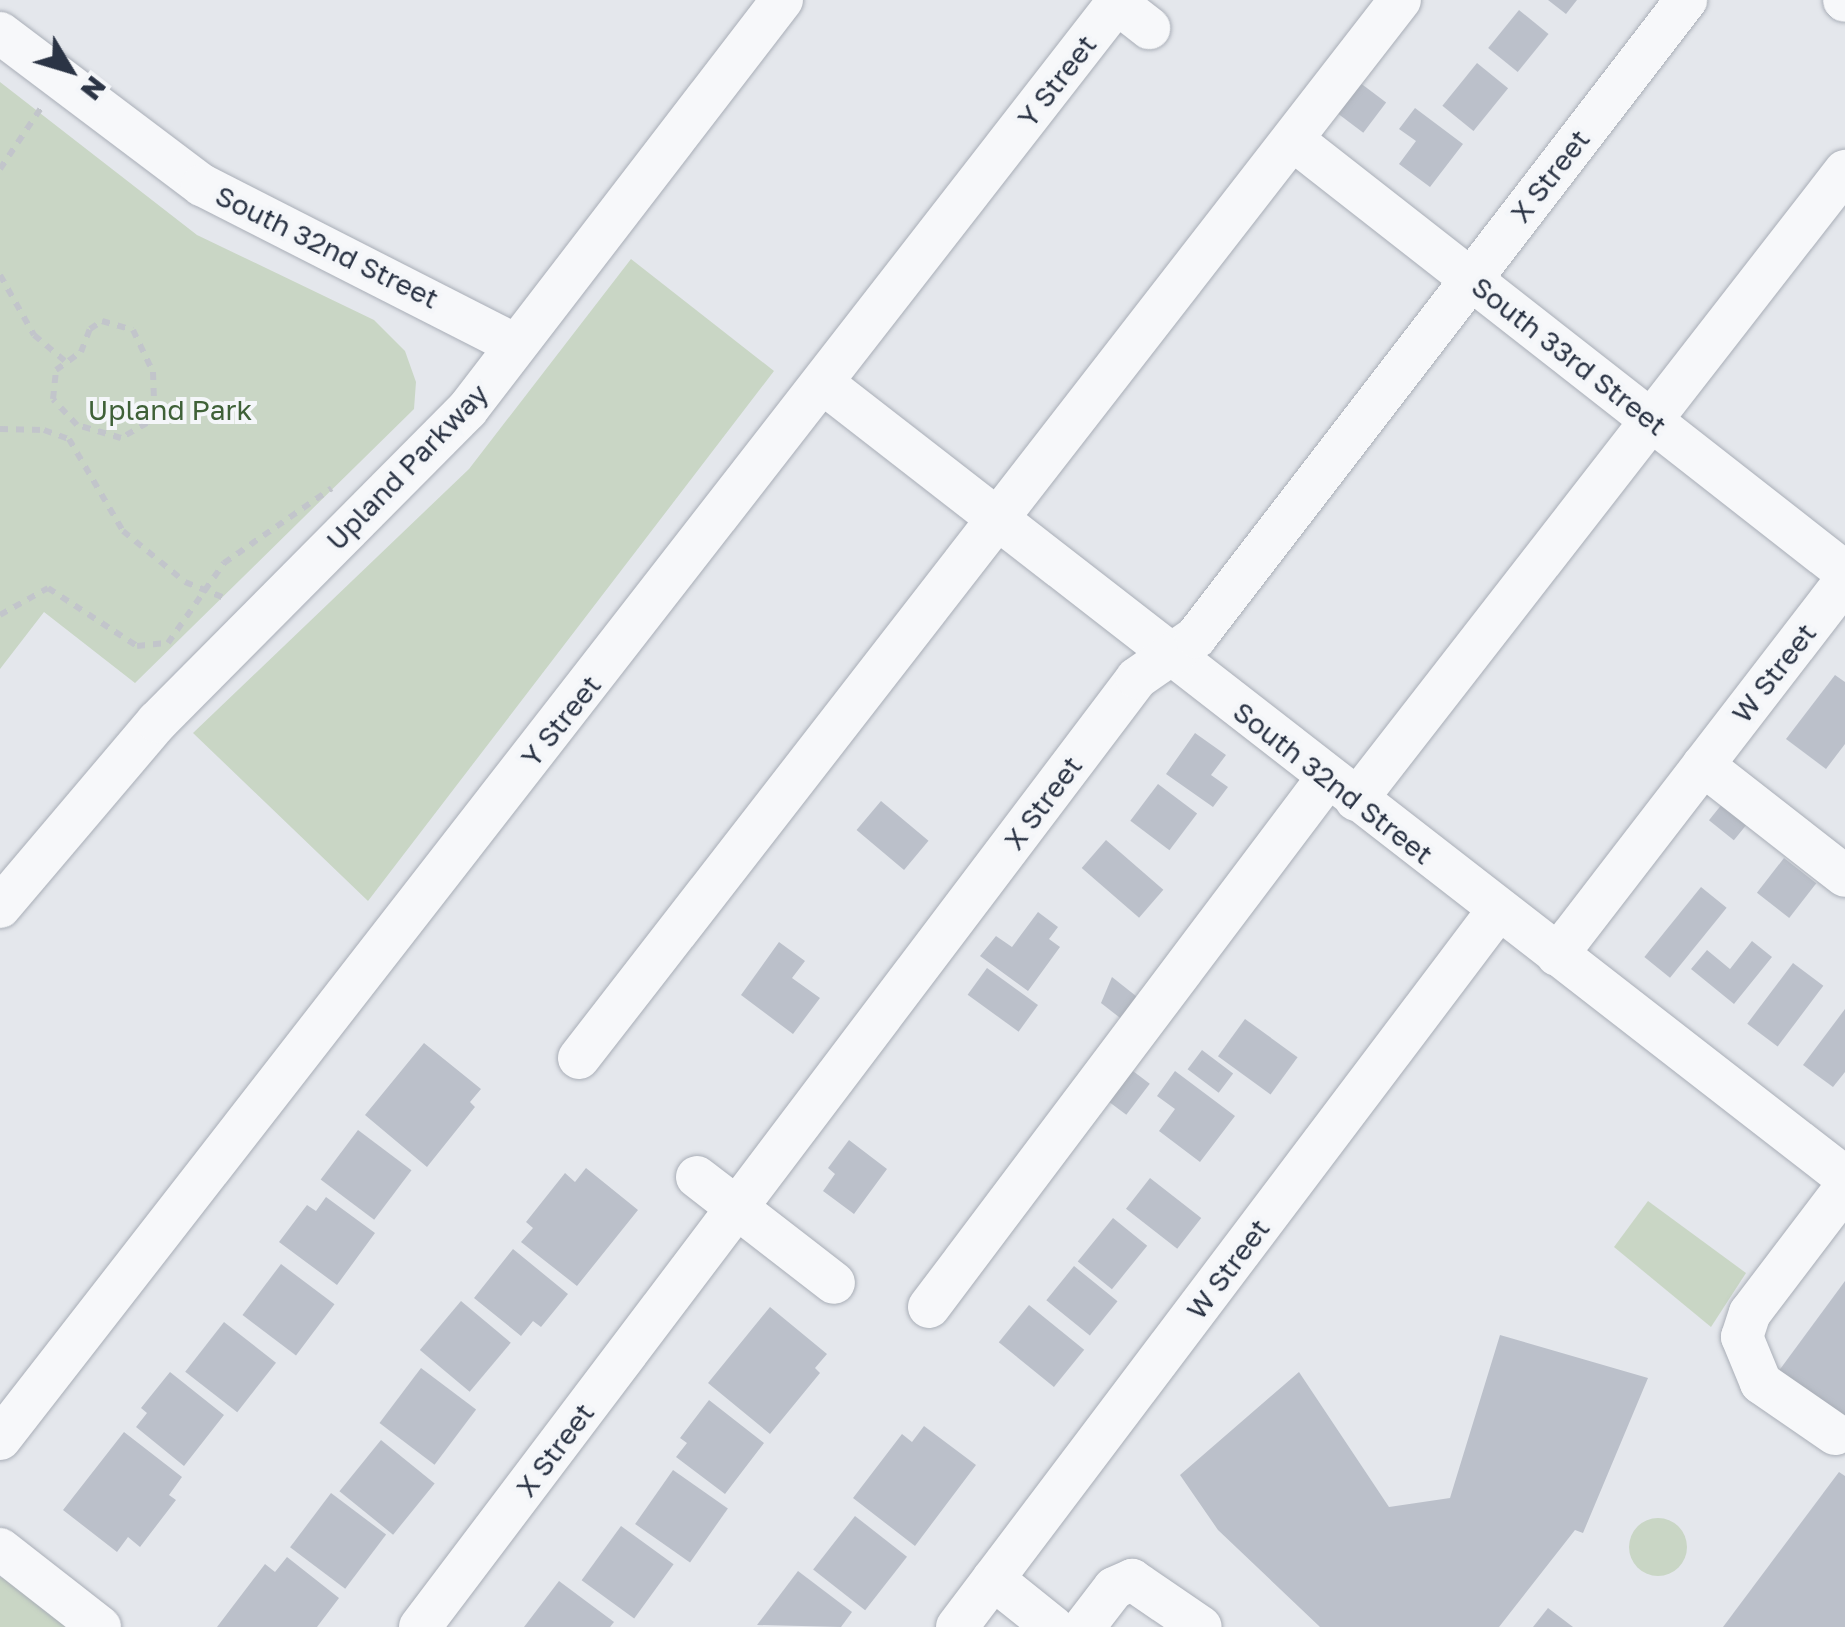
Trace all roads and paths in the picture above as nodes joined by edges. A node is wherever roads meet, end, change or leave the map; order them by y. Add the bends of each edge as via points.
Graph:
1 (782, 0) edge
2 (1400, 0) edge
3 (1686, 0) edge
4 (1129, 10) edge
5 (0, 33) edge
6 (62, 80) junction
7 (1293, 140) junction
8 (0, 170) edge
9 (1845, 171) edge
10 (0, 275) edge
11 (1470, 279) junction
12 (516, 345) junction
13 (64, 361) junction
14 (824, 384) junction
15 (1651, 420) junction
16 (77, 426) junction
17 (0, 429) edge
18 (69, 439) junction
19 (347, 475) dead end
20 (996, 514) junction
21 (1845, 572) edge
22 (1845, 581) edge
23 (208, 594) junction
24 (0, 615) edge
25 (257, 619) junction
26 (1170, 656) junction
27 (1704, 764) junction
28 (1341, 789) junction
29 (1845, 876) edge
30 (0, 908) edge
31 (1498, 910) junction
32 (1557, 956) junction
33 (579, 1058) dead end
34 (697, 1176) dead end
35 (1845, 1177) edge
36 (1845, 1188) edge
37 (738, 1208) junction
38 (834, 1283) dead end
39 (929, 1307) dead end
40 (1835, 1434) dead end
41 (0, 1439) edge
42 (0, 1548) edge
43 (993, 1580) junction
44 (100, 1627) edge
45 (420, 1627) edge
46 (957, 1627) edge
47 (1053, 1627) edge
48 (1084, 1627) edge
49 (1201, 1627) edge

1 - 12 street, Upland Parkway
2 - 7 street
3 - 11 street, X Street
4 - 14 street, Y Street
5 - 6 street, South 32nd Street
6 - 8 path
6 - 12 street, South 32nd Street via 252,215
7 - 11 street, South 33rd Street
7 - 20 street
9 - 15 street
10 - 13 path via 34,335
11 - 15 street, South 33rd Street
11 - 26 street, X Street via 1196,637
12 - 25 street, Upland Parkway via 428,454
13 - 16 path via 56,370 53,399
13 - 16 path via 81,352 90,329 119,321 133,330 154,372 154,408 137,434 122,438
14 - 20 street, South 32nd Street
14 - 41 street, Y Street
15 - 21 street, South 33rd Street
15 - 28 street
16 - 18 path
17 - 18 path via 44,430
18 - 23 path via 123,532
19 - 23 path via 224,563
20 - 26 street, South 32nd Street
20 - 33 street
22 - 27 street, W Street
23 - 24 path via 168,643 152,648 136,646 48,588
23 - 25 path via 235,600
25 - 30 street, Upland Parkway via 157,722
26 - 28 street, South 32nd Street
26 - 37 street, X Street via 1137,678
27 - 29 street
27 - 32 street, W Street
28 - 31 street, South 32nd Street
28 - 39 street
31 - 32 street, South 32nd Street
31 - 43 street, W Street
32 - 35 street, South 32nd Street
34 - 37 street
36 - 40 street via 1750,1314 1742,1336 1761,1383
37 - 38 street
37 - 45 street, X Street
42 - 44 street
43 - 46 street, W Street
43 - 47 street
48 - 49 street via 1114,1588 1132,1580

